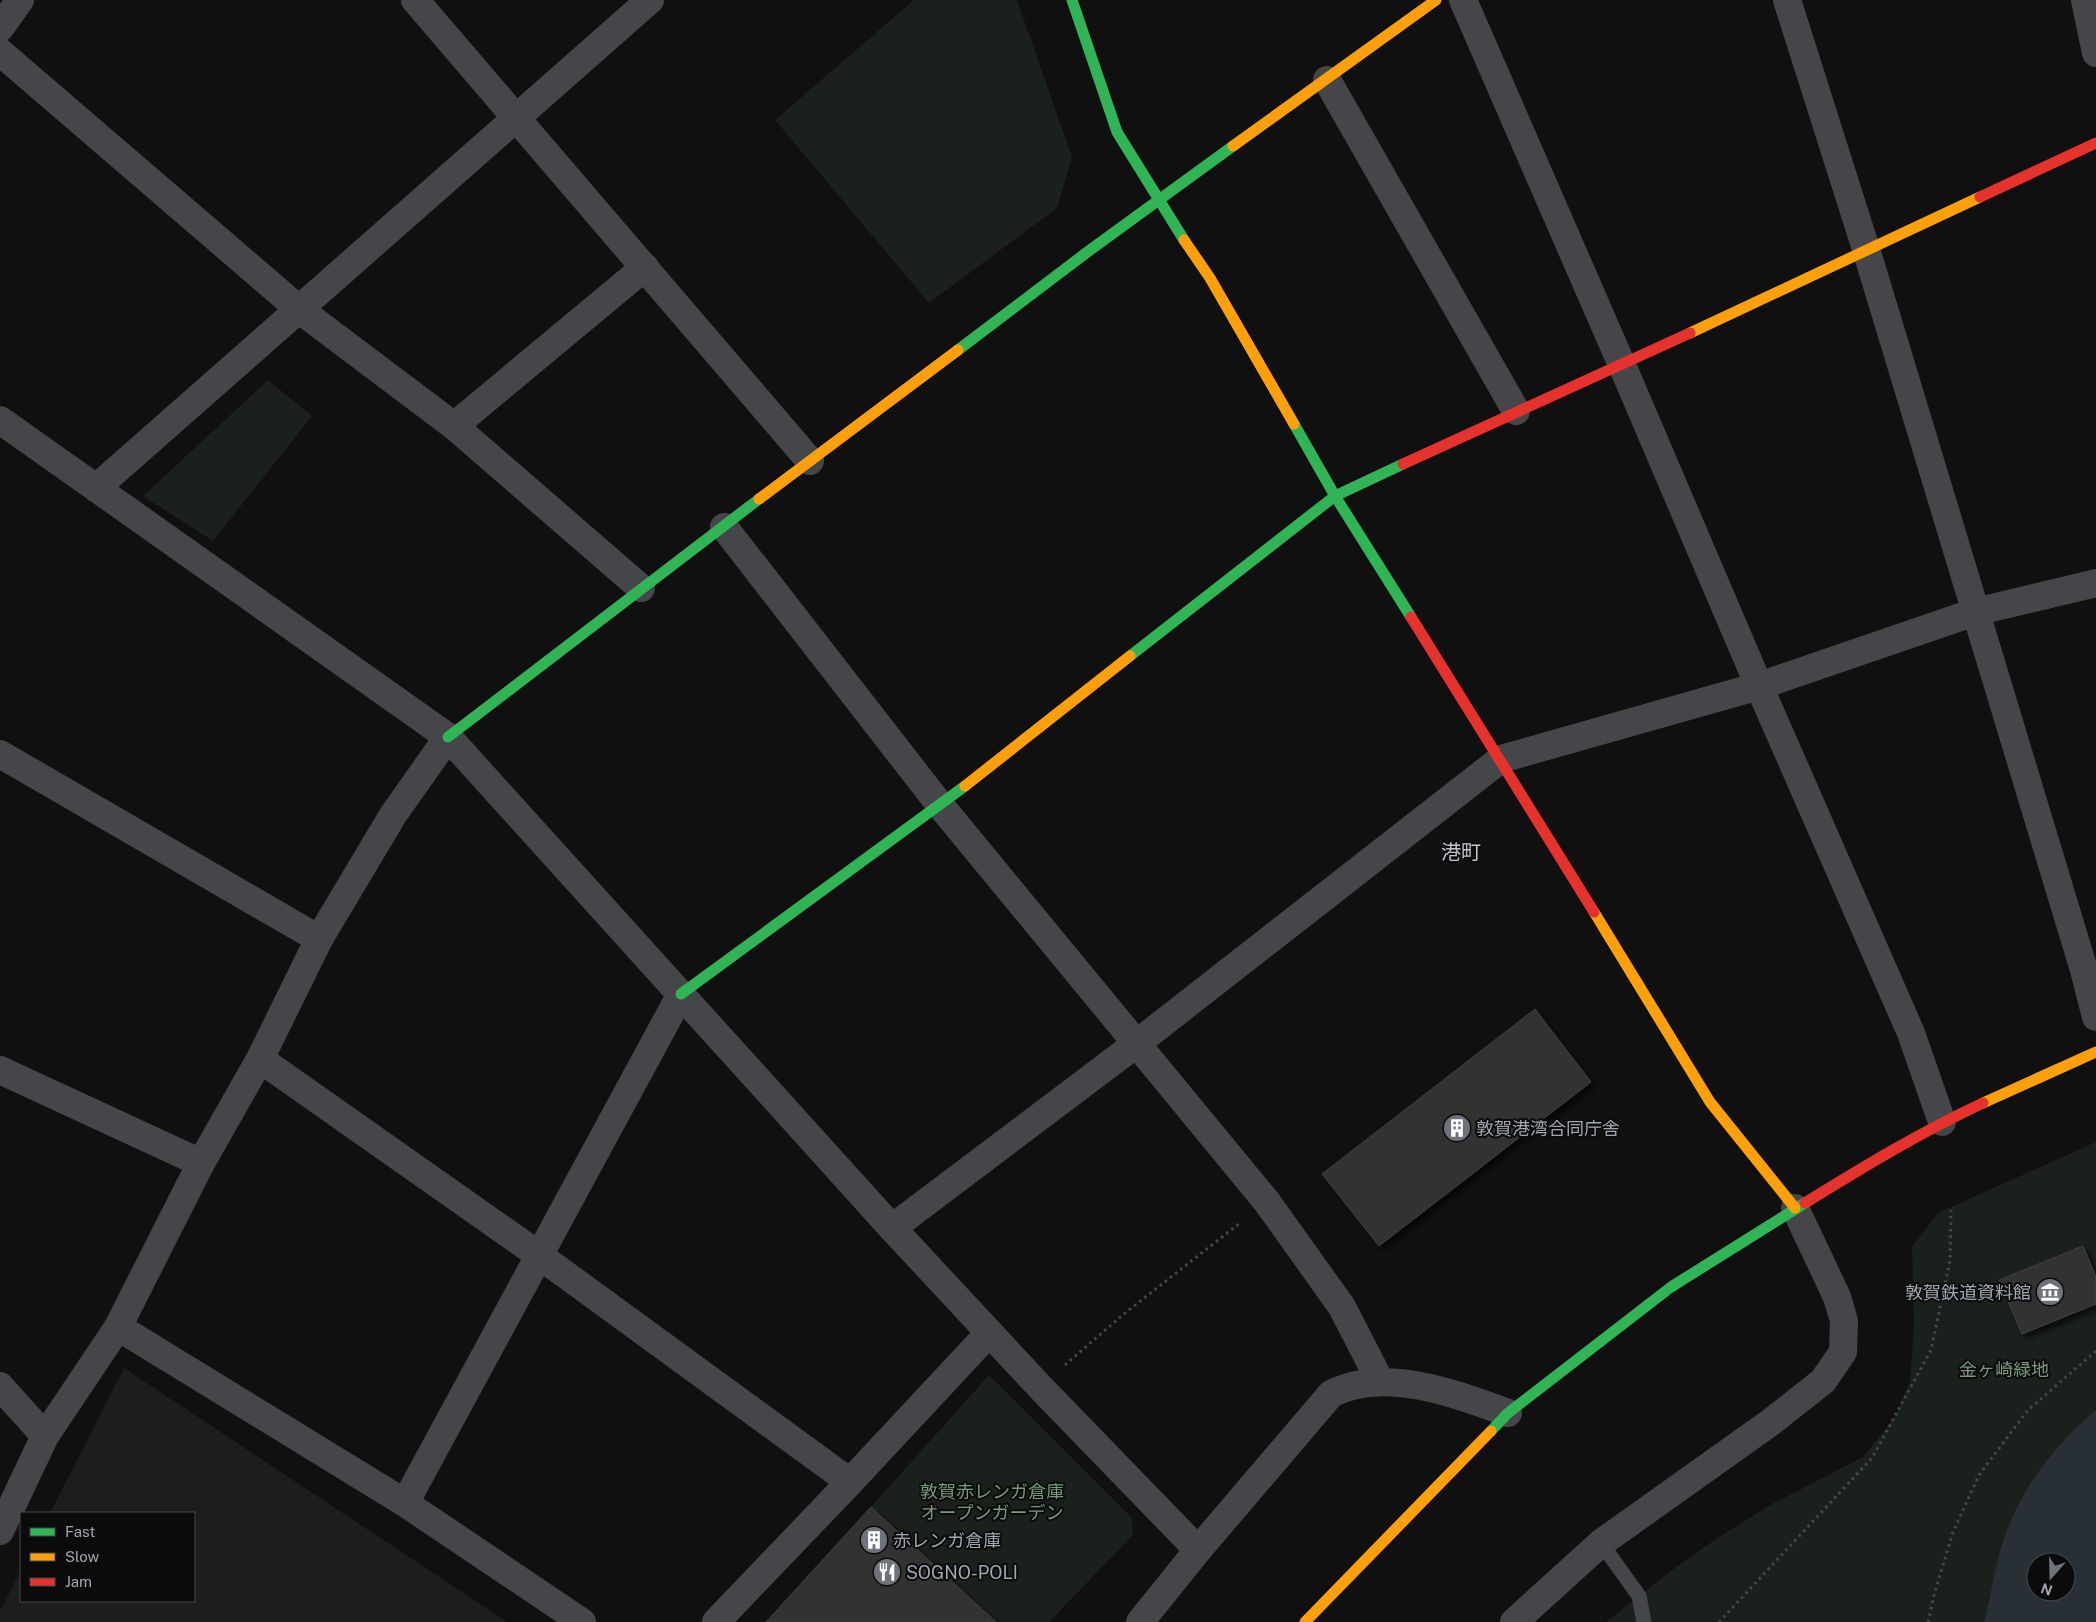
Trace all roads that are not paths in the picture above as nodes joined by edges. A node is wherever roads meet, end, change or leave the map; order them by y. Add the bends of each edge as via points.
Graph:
1 (20, 0) edge
2 (415, 0) edge
3 (650, 0) edge
4 (1072, 0) edge
5 (1436, 0) edge
6 (1463, 0) edge
7 (1787, 0) edge
8 (2085, 0) edge
9 (0, 28) edge
10 (0, 52) edge
11 (2096, 53) edge
12 (1326, 80) junction
13 (515, 118) junction
14 (2096, 143) edge
15 (1158, 200) junction
16 (1866, 249) junction
17 (645, 267) junction
18 (300, 310) junction
19 (1622, 365) junction
20 (1516, 411) junction
21 (0, 420) edge
22 (454, 426) junction
23 (810, 461) junction
24 (96, 488) junction
25 (1335, 496) junction
26 (724, 527) junction
27 (2096, 583) edge
28 (641, 588) junction
29 (1975, 612) junction
30 (1759, 686) junction
31 (448, 737) junction
32 (0, 754) edge
33 (1501, 759) junction
34 (940, 805) junction
35 (319, 940) junction
36 (681, 994) junction
37 (2096, 1016) edge
38 (1136, 1044) junction
39 (2096, 1052) edge
40 (260, 1059) junction
41 (0, 1070) edge
42 (1942, 1122) junction
43 (201, 1164) junction
44 (1795, 1208) junction
45 (892, 1228) junction
46 (540, 1256) junction
47 (118, 1327) junction
48 (989, 1333) junction
49 (1380, 1381) junction
50 (0, 1386) edge
51 (1508, 1413) junction
52 (45, 1436) junction
53 (850, 1482) junction
54 (405, 1503) junction
55 (0, 1531) edge
56 (1601, 1543) junction
57 (1198, 1550) junction
58 (582, 1622) edge
59 (716, 1622) edge
60 (1140, 1622) edge
61 (1306, 1622) edge
62 (1514, 1622) edge
63 (1644, 1622) edge

1 - 9 street
2 - 13 street
3 - 13 street
4 - 15 street via 1117,132
5 - 12 street
6 - 19 street
7 - 16 street
8 - 11 street
10 - 18 street
12 - 15 street
12 - 20 street
13 - 17 street
13 - 18 street
14 - 16 street
15 - 23 street
15 - 25 street via 1210,278
16 - 19 street
16 - 29 street
17 - 22 street
17 - 23 street
18 - 22 street
18 - 24 street
19 - 20 street
19 - 30 street
20 - 25 street
21 - 24 street
22 - 28 street
23 - 26 street
24 - 31 street
25 - 33 street
25 - 34 street
26 - 28 street
26 - 34 street
27 - 29 street
28 - 31 street
29 - 30 street
29 - 37 street
30 - 33 street
30 - 42 street via 1911,1032
31 - 35 street via 393,815
31 - 36 street
32 - 35 street
33 - 38 street
33 - 44 street via 1710,1102
34 - 36 street
34 - 38 street
35 - 40 street
36 - 45 street
36 - 46 street
38 - 45 street
38 - 49 street via 1267,1202 1342,1306
39 - 42 street
40 - 43 street
40 - 46 street
41 - 43 street
42 - 44 street
43 - 47 street
44 - 51 street via 1672,1287
44 - 56 street via 1837,1297 1844,1321 1844,1352 1823,1381 1772,1422
45 - 48 street
46 - 53 street
46 - 54 street
47 - 52 street
47 - 54 street
48 - 53 street
48 - 57 street
49 - 51 street via 1448,1391
49 - 57 street via 1343,1387 1331,1394
50 - 52 street
51 - 61 street
52 - 55 street
53 - 59 street
54 - 58 street
56 - 62 street
56 - 63 lane via 1639,1596
57 - 60 street

